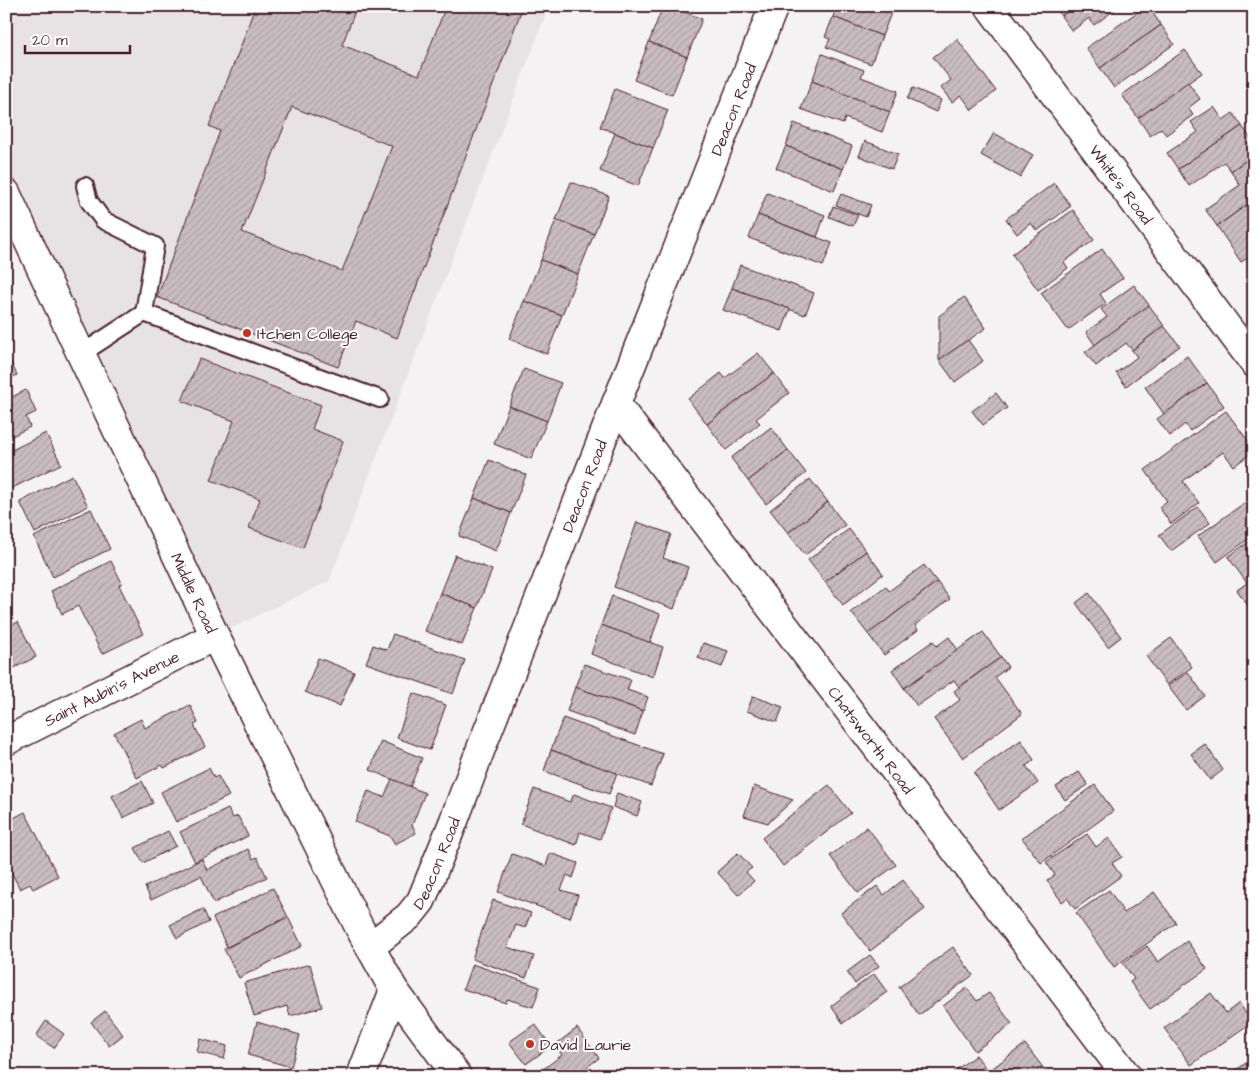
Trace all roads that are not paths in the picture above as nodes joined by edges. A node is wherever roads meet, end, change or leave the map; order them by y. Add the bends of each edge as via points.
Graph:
1 (774, 6) edge
2 (989, 6) edge
3 (85, 186) dead end
4 (6, 193) edge
5 (144, 313) junction
6 (81, 354) junction
7 (1254, 363) edge
8 (380, 399) dead end
9 (616, 404) junction
10 (215, 636) junction
11 (6, 741) edge
12 (370, 947) junction
13 (394, 990) junction
14 (455, 1072) edge
15 (360, 1076) edge
16 (1127, 1076) edge

1 - 9 street, Deacon Road
2 - 7 street, White's Road
3 - 5 lane via 89,201 103,220 155,246
4 - 6 street, Middle Road
5 - 6 lane
5 - 8 lane
6 - 10 street, Middle Road
9 - 12 street, Deacon Road via 421,901 409,916
9 - 16 street, Chatsworth Road
10 - 11 street, Saint Aubin's Avenue
10 - 12 street, Middle Road
12 - 13 street, Middle Road
13 - 14 street, Middle Road
13 - 15 street

